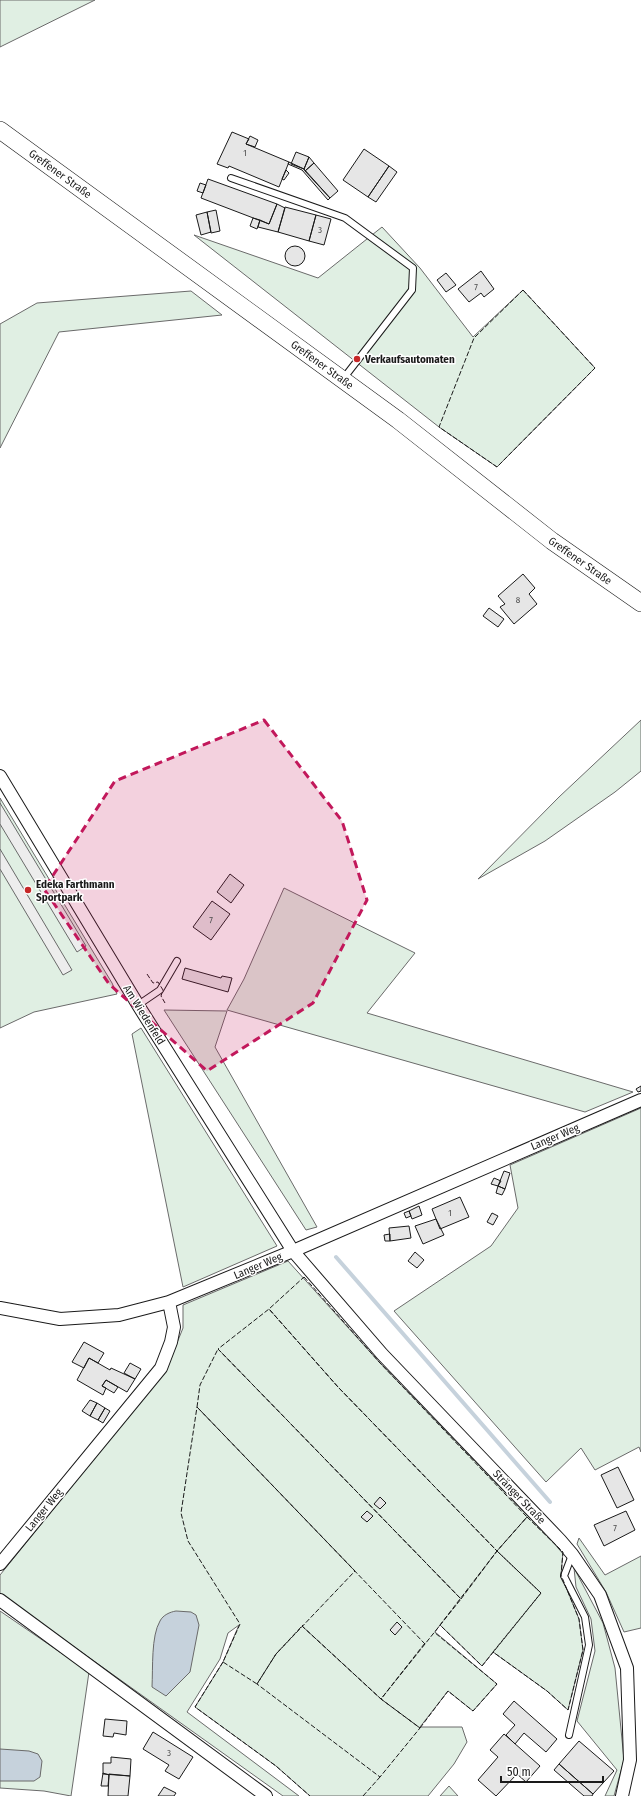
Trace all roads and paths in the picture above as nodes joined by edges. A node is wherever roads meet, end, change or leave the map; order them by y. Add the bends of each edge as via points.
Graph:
1 (0, 130) edge
2 (231, 178) dead end
3 (342, 380) junction
4 (641, 604) edge
5 (0, 776) edge
6 (177, 961) dead end
7 (138, 1005) junction
8 (641, 1100) edge
9 (293, 1251) junction
10 (169, 1302) junction
11 (0, 1308) edge
12 (572, 1554) junction
13 (0, 1564) edge
14 (0, 1600) edge
15 (569, 1735) dead end
16 (266, 1796) edge
17 (622, 1796) edge

1 - 3 main road, Greffener Straße
2 - 3 lane via 346,218 413,268 412,290
3 - 4 main road, Greffener Straße via 398,420 552,541
5 - 7 street, Am Wiedenfeld
6 - 7 lane via 160,990
7 - 9 street, Am Wiedenfeld
8 - 9 street, Langer Weg
9 - 10 street, Langer Weg
9 - 12 street, Stränger Straße via 382,1354
10 - 11 street via 119,1315 60,1319
10 - 13 street, Langer Weg via 174,1327 161,1368
12 - 15 lane via 564,1576 585,1617 589,1645
12 - 17 street, Stränger Straße via 600,1595 627,1668 630,1760
14 - 16 street

